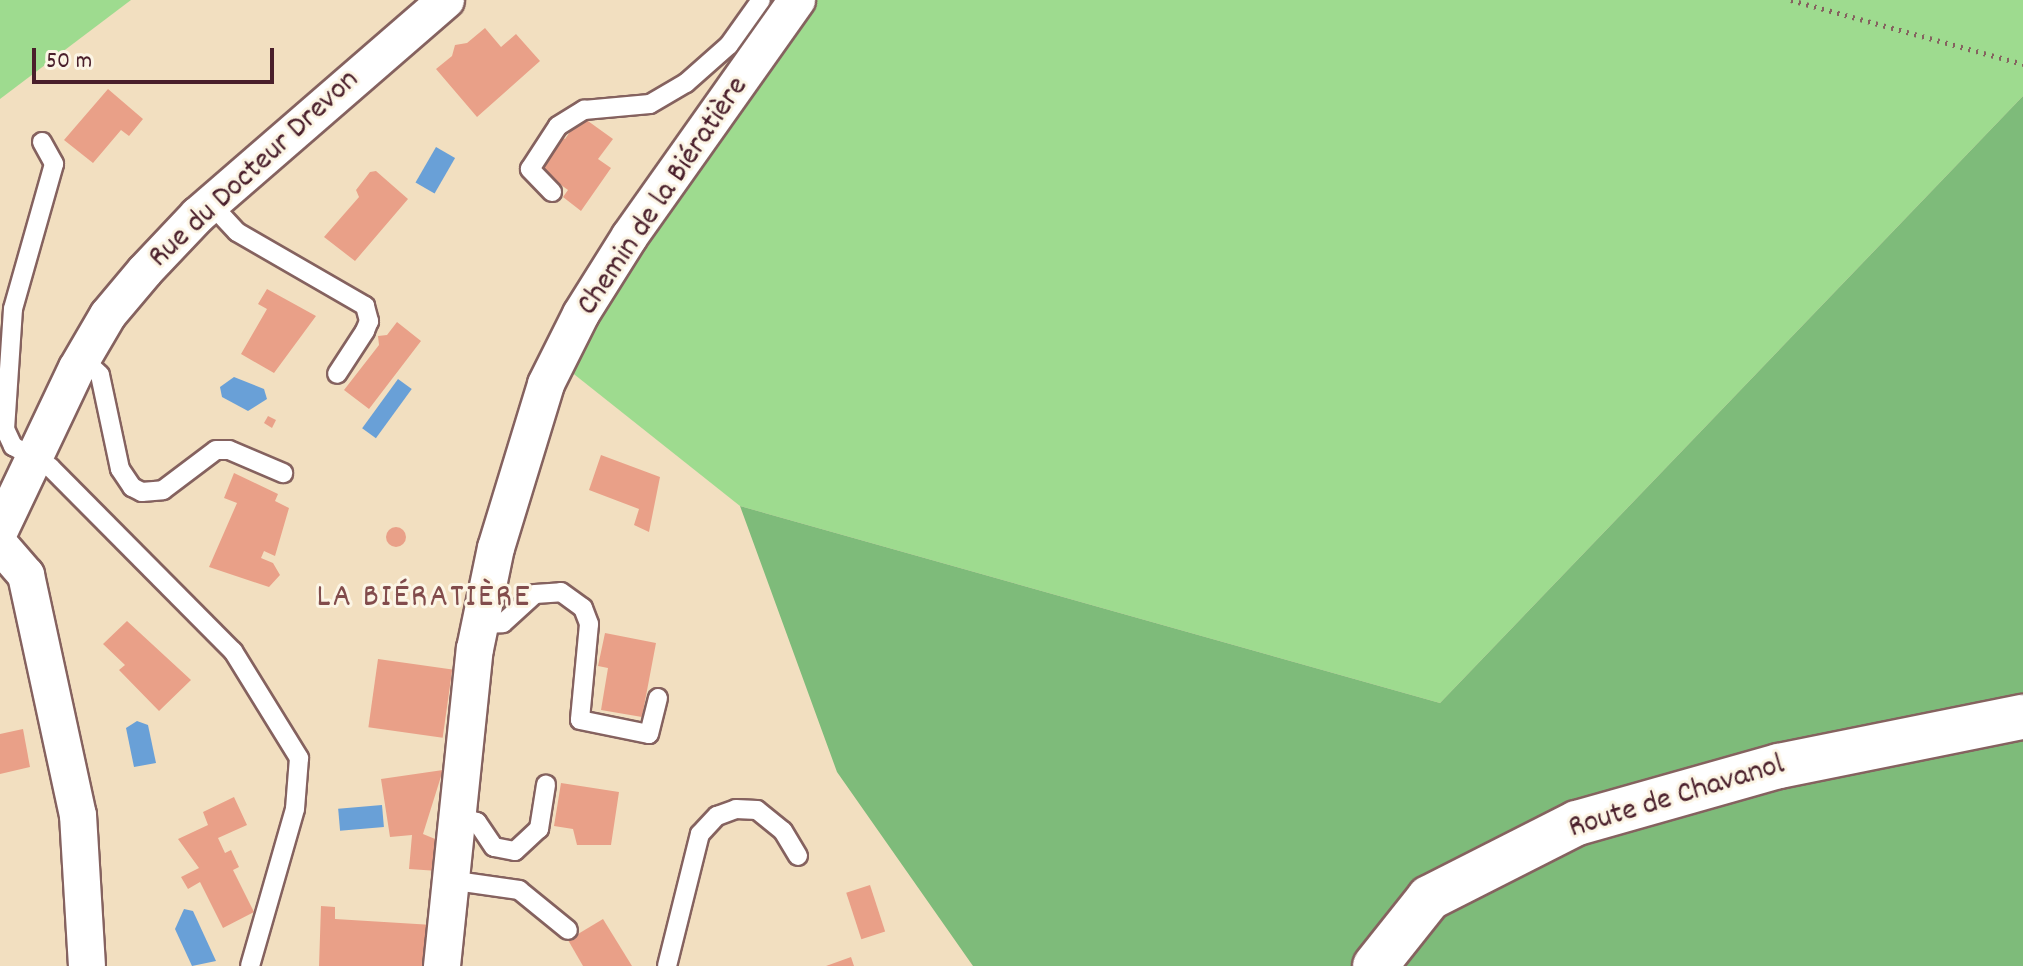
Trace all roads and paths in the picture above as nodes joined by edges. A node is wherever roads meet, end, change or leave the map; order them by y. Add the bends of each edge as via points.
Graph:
1 (446, 0) edge
2 (761, 0) edge
3 (797, 0) edge
4 (1791, 0) edge
5 (2023, 64) edge
6 (42, 142) dead end
7 (552, 192) dead end
8 (211, 204) junction
9 (83, 359) junction
10 (337, 374) dead end
11 (33, 458) junction
12 (283, 473) dead end
13 (0, 530) edge
14 (0, 545) edge
15 (480, 624) junction
16 (658, 698) dead end
17 (2023, 717) edge
18 (546, 785) dead end
19 (454, 815) junction
20 (798, 856) dead end
21 (449, 880) junction
22 (568, 930) dead end
23 (87, 966) edge
24 (250, 966) edge
25 (442, 966) edge
26 (667, 966) edge
27 (1375, 966) edge

1 - 8 street, Rue du Docteur Drevon
2 - 7 lane via 729,45 686,83 650,104 584,110 558,126 530,169
3 - 15 street, Chemin de la Biératière via 581,314 546,384 521,453
4 - 5 path
6 - 11 lane via 54,164 13,309 3,409 13,446
8 - 9 street, Rue du Docteur Drevon via 108,315
8 - 10 lane via 237,232 365,306 369,321
9 - 11 street, Rue du Docteur Drevon
9 - 12 lane via 100,375 120,469 132,487 142,492 163,490 216,450 229,450
11 - 13 street, Rue du Docteur Drevon
11 - 24 lane via 50,467 233,651 299,758 295,809
14 - 23 street via 26,575 78,815
15 - 16 lane via 503,623 535,594 561,592 583,608 589,624 580,720 649,734
15 - 19 street, Chemin de la Biératière
17 - 27 street, Route de Chavanol via 1779,766 1577,823 1429,898
18 - 19 lane via 539,829 515,851 494,847 477,822
19 - 21 street, Chemin de la Biératière
20 - 26 lane via 771,818 757,810 736,809 717,816 700,834
21 - 22 lane via 519,890
21 - 25 street, Chemin de la Biératière

